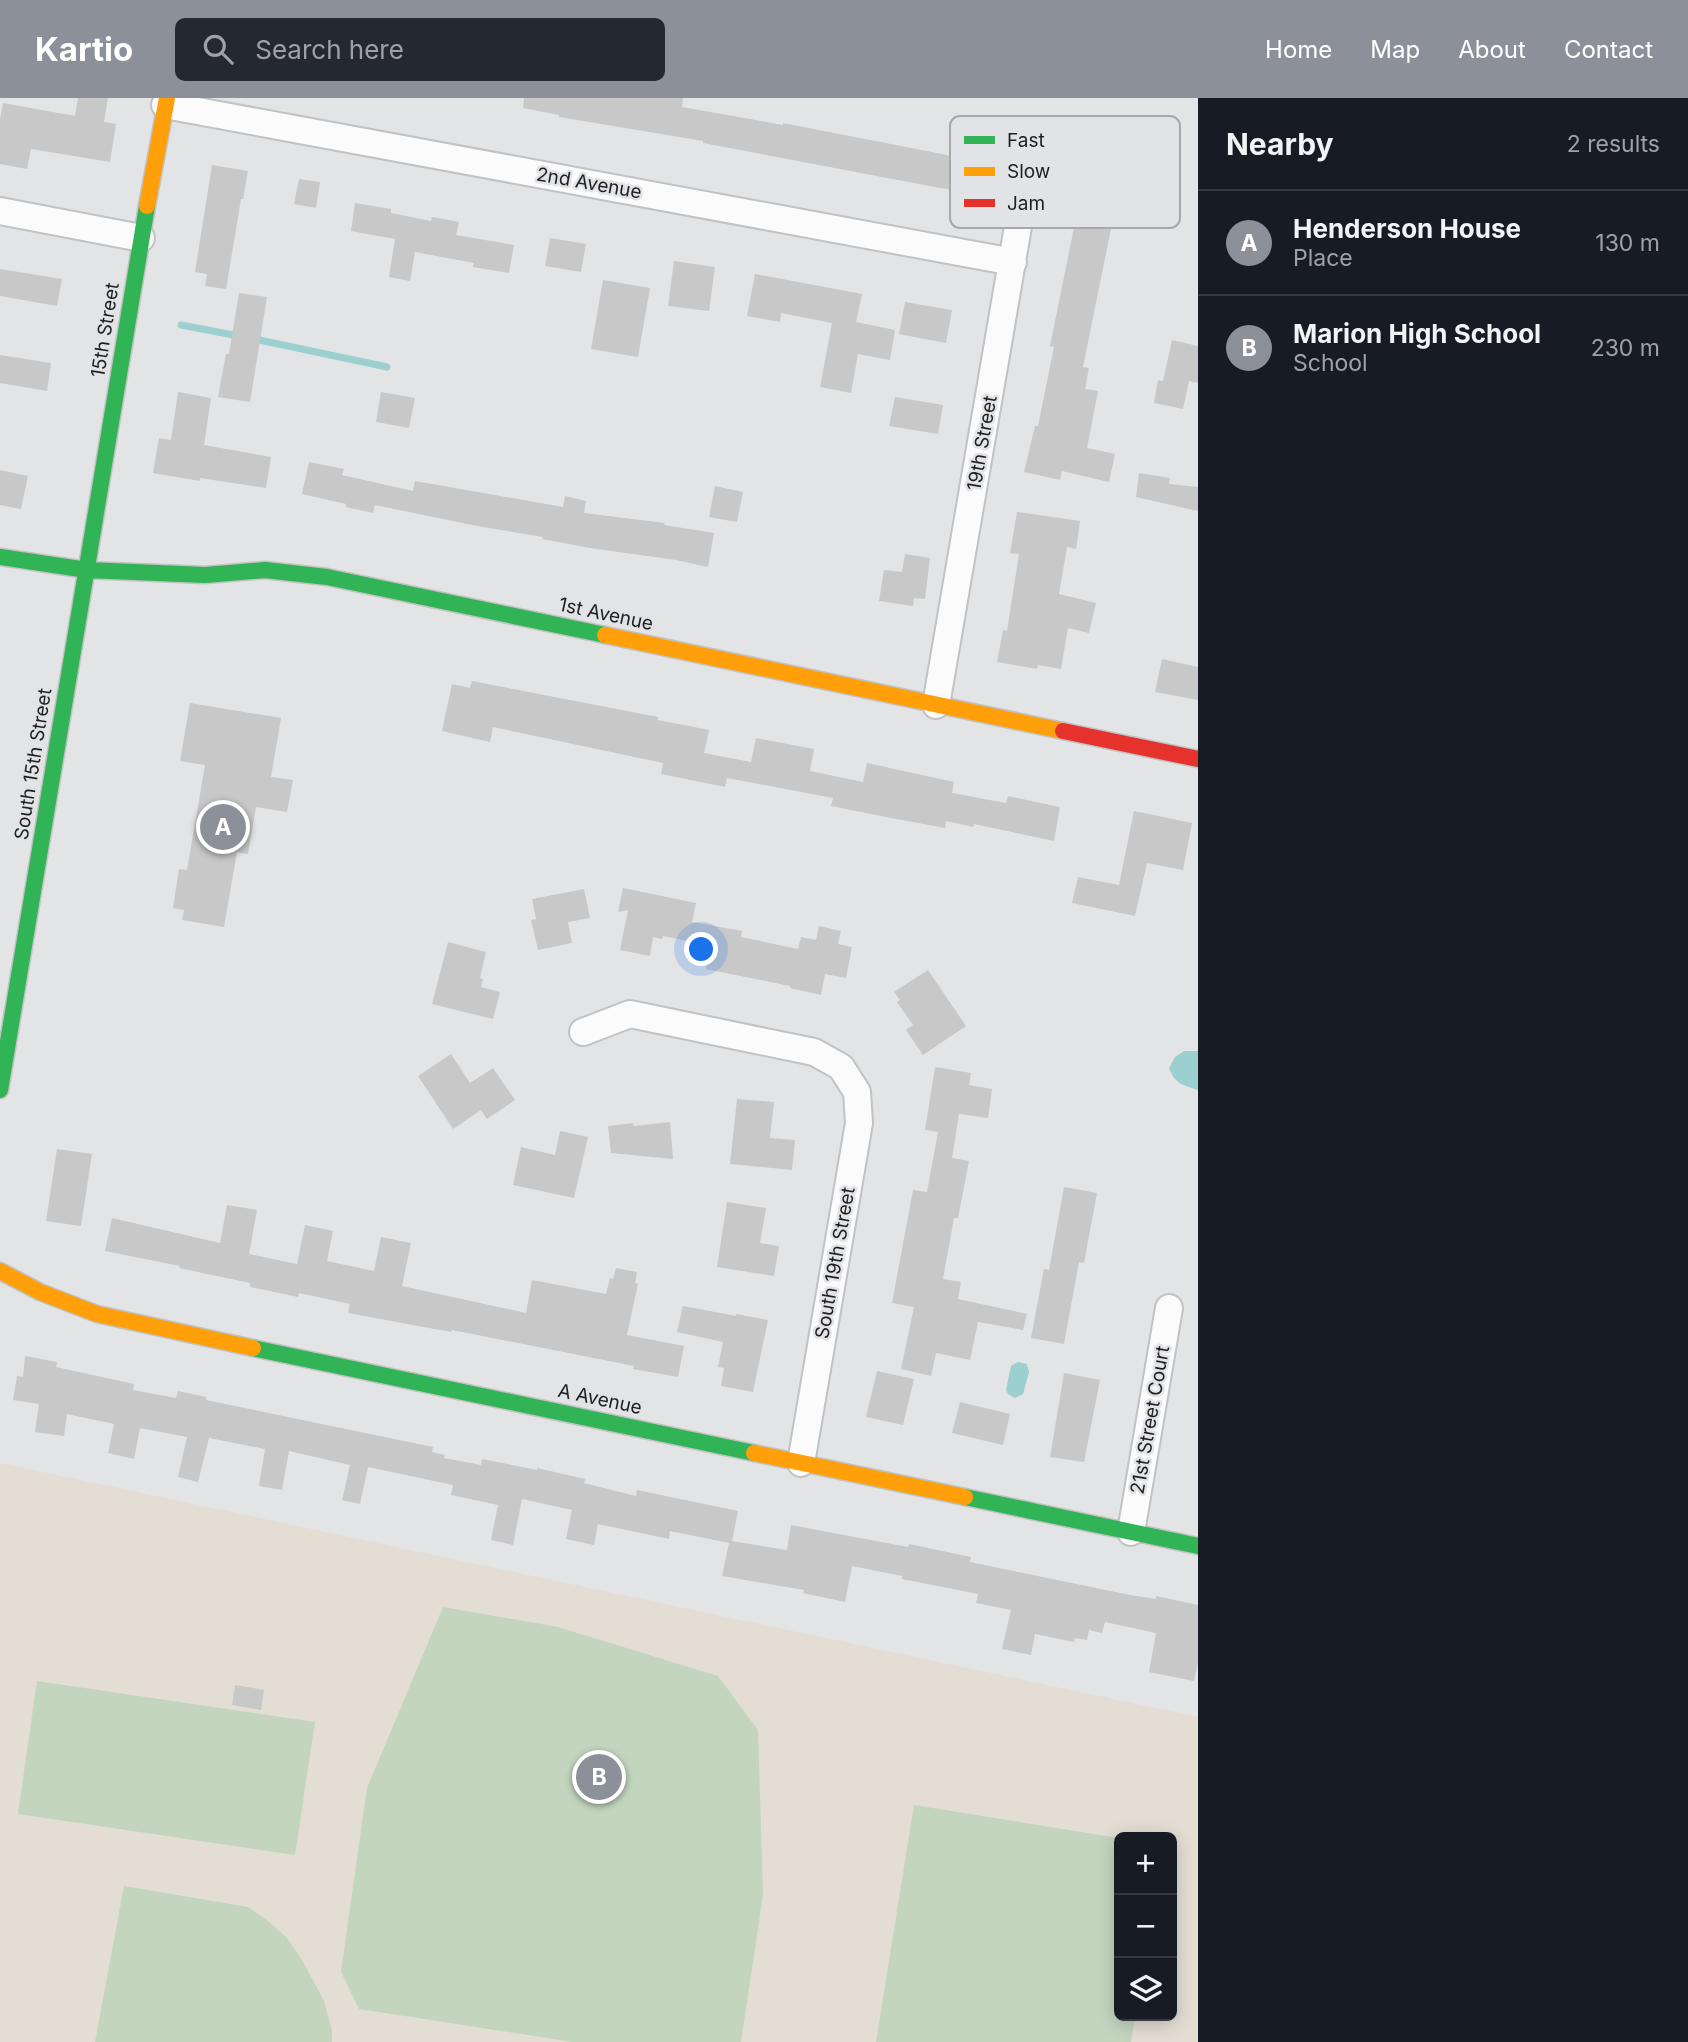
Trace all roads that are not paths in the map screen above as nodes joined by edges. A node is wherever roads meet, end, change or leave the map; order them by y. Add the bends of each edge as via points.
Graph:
1 (166, 102) edge
2 (0, 211) edge
3 (1018, 228) edge
4 (141, 238) junction
5 (1013, 262) junction
6 (0, 556) edge
7 (87, 570) junction
8 (936, 705) junction
9 (1198, 760) edge
10 (583, 1032) dead end
11 (0, 1090) edge
12 (0, 1271) edge
13 (1169, 1308) dead end
14 (801, 1463) junction
15 (1131, 1532) junction
16 (1198, 1546) edge

1 - 4 street, 15th Street
1 - 5 street, 2nd Avenue
2 - 4 street
3 - 5 street, 19th Street
4 - 7 street, 15th Street
5 - 8 street, 19th Street
6 - 7 street, 1st Avenue
7 - 8 street, 1st Avenue via 205,575 265,570 327,577
7 - 11 street, South 15th Street
8 - 9 street, 1st Avenue
10 - 14 street, South 19th Street via 630,1014 814,1052 841,1067 857,1092 859,1124
12 - 14 street, A Avenue via 97,1314
13 - 15 street, 21st Street Court
14 - 15 street, A Avenue
15 - 16 street, A Avenue

